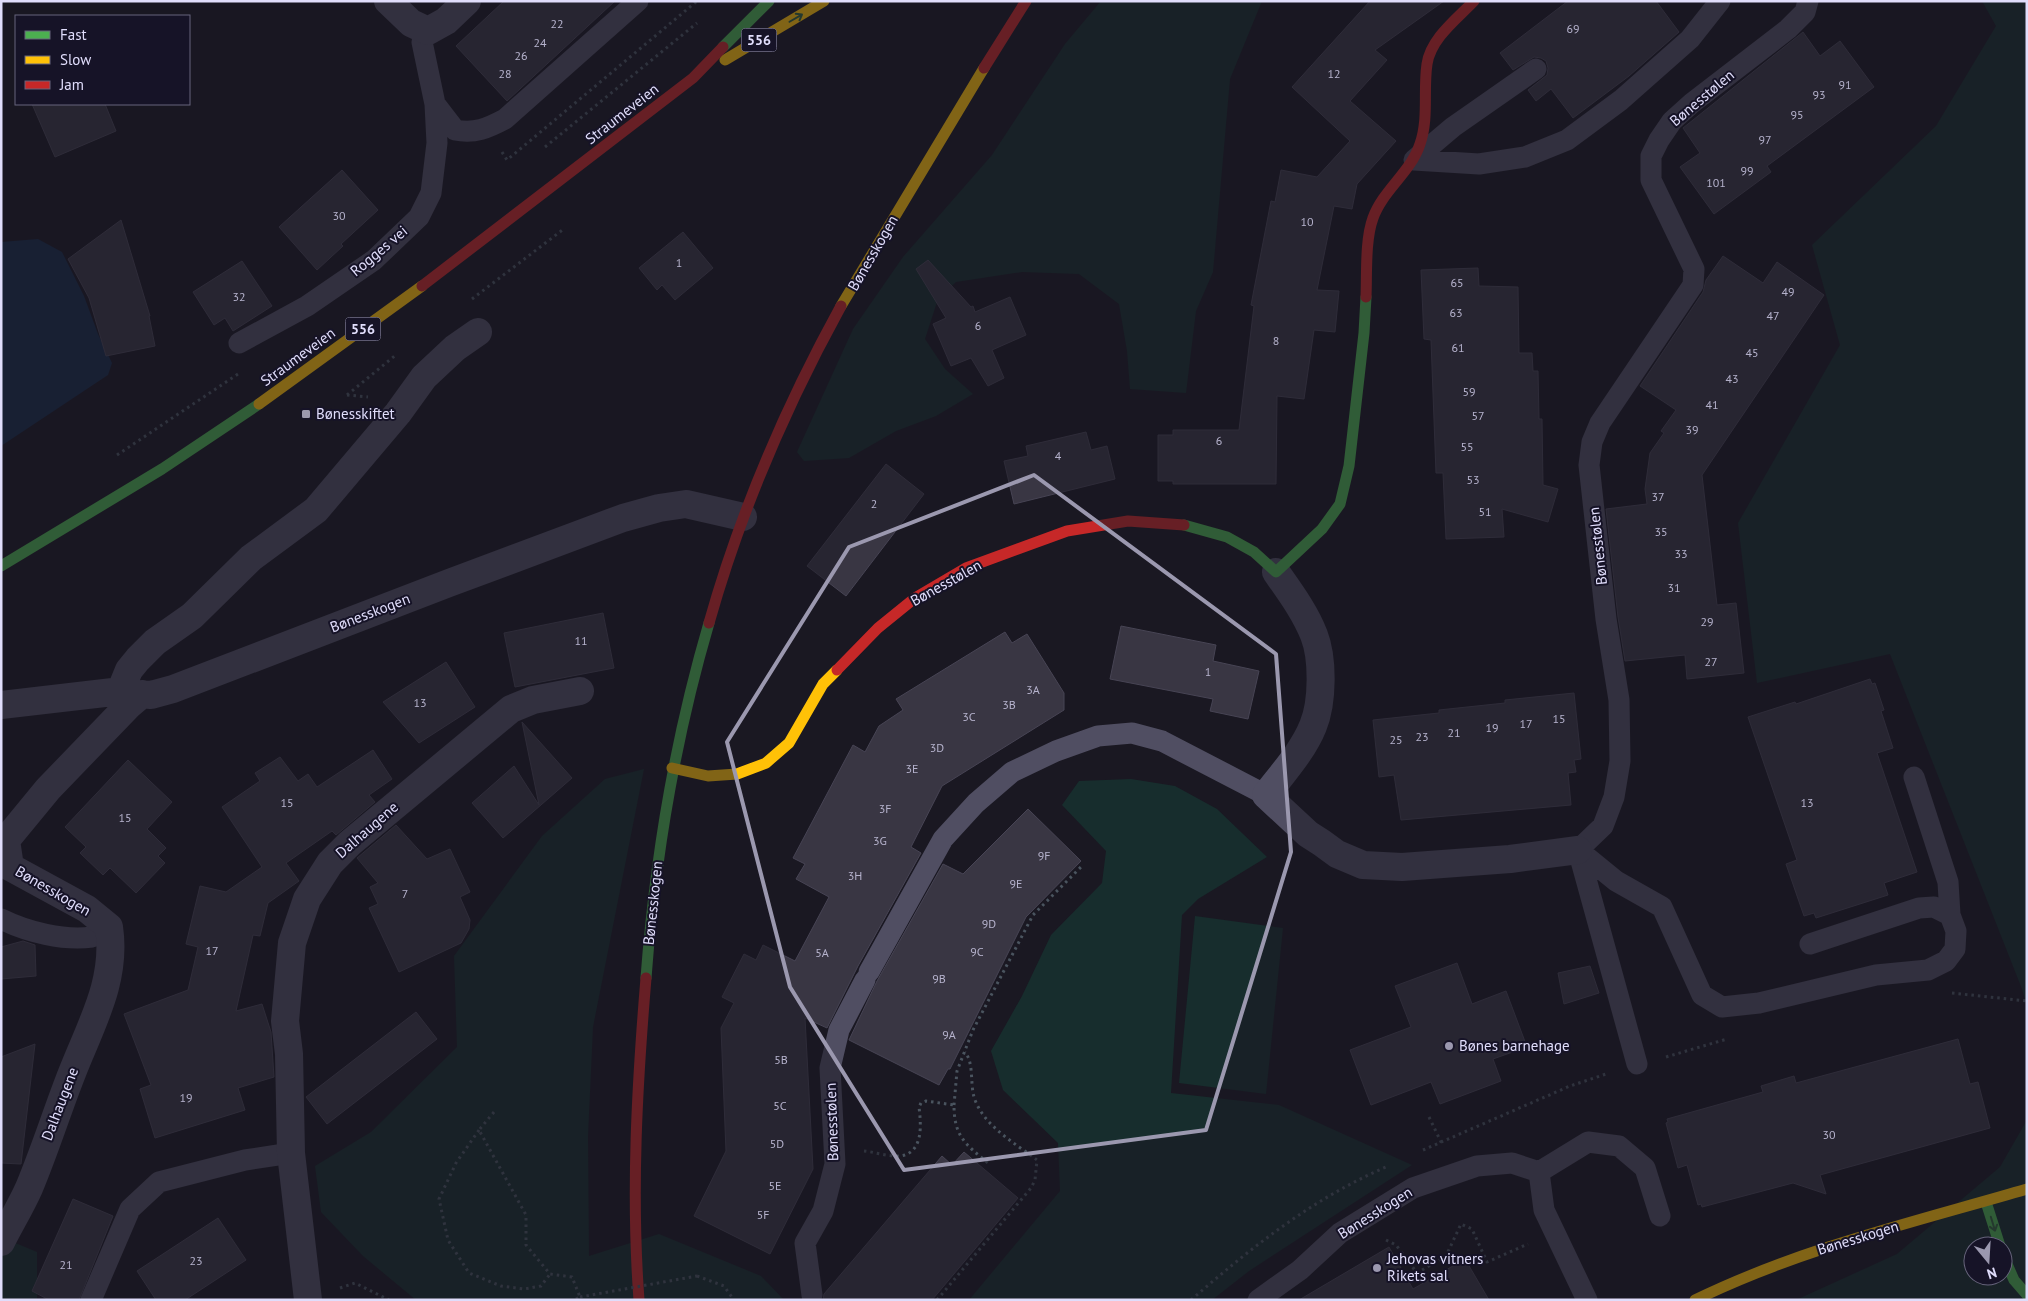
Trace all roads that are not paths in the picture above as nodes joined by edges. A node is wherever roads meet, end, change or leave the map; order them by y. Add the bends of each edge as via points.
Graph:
1 (388, 1) edge
2 (467, 1) edge
3 (638, 1) edge
4 (769, 1) edge
5 (824, 1) edge
6 (1026, 1) edge
7 (1474, 1) edge
8 (1720, 1) edge
9 (1808, 1) edge
10 (428, 30) junction
11 (1536, 69) dead end
12 (693, 78) junction
13 (434, 104) junction
14 (1414, 160) junction
15 (478, 332) dead end
16 (239, 343) dead end
17 (744, 517) junction
18 (1, 566) edge
19 (1276, 572) junction
20 (580, 691) dead end
21 (131, 693) junction
22 (1, 705) edge
23 (672, 768) junction
24 (1914, 777) dead end
25 (1266, 795) junction
26 (1578, 850) junction
27 (1950, 915) junction
28 (1, 919) edge
29 (109, 927) junction
30 (1810, 944) dead end
31 (1636, 1064) road end
32 (291, 1153) junction
33 (1539, 1172) junction
34 (2027, 1189) edge
35 (1986, 1202) junction
36 (1660, 1216) dead end
37 (1997, 1236) edge
38 (1, 1242) edge
39 (2013, 1278) edge
40 (812, 1295) dead end
41 (2027, 1295) edge
42 (91, 1300) edge
43 (308, 1300) edge
44 (639, 1300) edge
45 (1258, 1300) edge
46 (1588, 1300) edge
47 (1695, 1300) edge

1 - 10 street via 411,23
2 - 10 street via 446,21
3 - 13 lane, Rogges vei via 506,119 485,130 455,130
4 - 12 main road, Straumeveien / 556
12 -> 5 main road, Straumeveien / 556
6 - 17 main road, Bønesskogen via 922,168 834,320 783,425
7 - 14 main road via 1438,38 1427,63 1425,123
8 - 14 lane via 1690,39 1621,100 1567,140 1525,157 1479,164
9 - 26 lane, Bønesstølen via 1805,12 1788,29 1672,121 1652,156 1651,180 1694,269 1693,285 1600,423 1592,442 1589,465 1606,619 1619,700 1620,761 1614,797 1603,826
10 - 13 lane, Rogges vei via 422,42
11 - 14 lane via 1453,126
12 - 18 main road, Straumeveien / 556 via 472,249 288,384 162,469
13 - 16 lane, Rogges vei via 437,143 431,193 419,217 374,260 306,306
14 - 19 main road via 1384,199 1369,235 1364,333 1349,466 1340,504 1322,529
15 - 21 street, Bønesskogen via 455,348 424,378 316,510 251,558 192,616 155,642 138,659 129,670
17 - 21 street, Bønesskogen via 686,504 659,508 449,582 172,689 151,695
17 - 23 main road, Bønesskogen via 697,662
19 - 23 main road, Bønesstølen via 1254,552 1227,537 1179,524 1128,521 1067,531 966,568 915,598 878,628 823,684 790,743 766,763 737,774 708,776
19 - 25 street, Bønesstølen via 1315,636 1320,697 1313,726
20 - 32 street, Dalhaugene via 533,700 512,709 350,843 330,863 307,899 292,943 285,1021
21 - 22 street, Bønesskogen
21 - 29 street, Bønesskogen via 128,705 6,840 10,867 87,909
23 - 44 main road, Bønesskogen via 656,866 639,1062 634,1197
24 - 27 lane via 1948,882
25 - 26 street, Bønesstølen via 1322,844 1363,864 1402,867
25 - 40 lane, Bønesstølen via 1162,741 1132,733 1098,736 1012,772 976,803 943,839 839,1030 830,1068 835,1164 823,1211 805,1243
26 - 27 lane via 1616,881 1662,907 1702,995 1722,1007 1759,1002 1876,975 1928,970 1946,961 1955,949 1956,931
26 - 31 lane
27 - 30 lane via 1934,907 1919,908
28 - 29 lane via 50,936 94,937
29 - 38 street, Dalhaugene via 107,984 97,1016 72,1071 29,1189
32 - 42 lane via 245,1160 159,1182 130,1209
32 - 43 street, Dalhaugene
33 - 36 lane via 1588,1142 1619,1146 1645,1168
33 - 45 lane, Bønesskogen via 1512,1163 1477,1166 1413,1188 1340,1233 1300,1270
33 - 46 lane via 1544,1210
34 - 35 main road, Bønesskogen
35 -> 37 main road
35 - 47 main road, Bønesskogen via 1829,1245 1759,1271
39 - 41 main road

